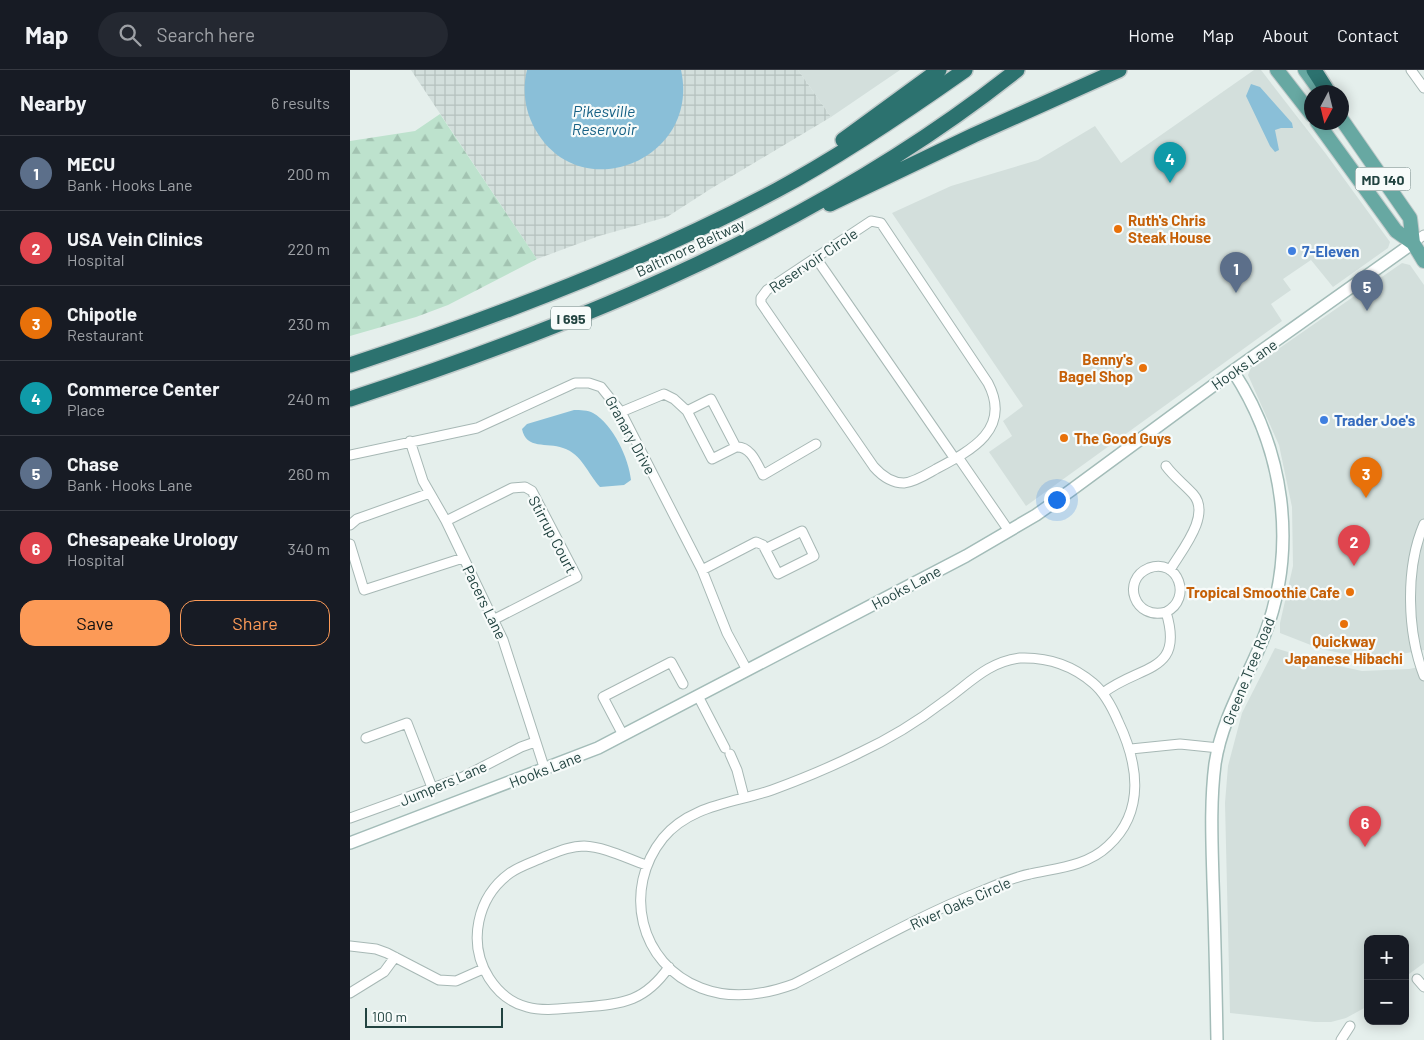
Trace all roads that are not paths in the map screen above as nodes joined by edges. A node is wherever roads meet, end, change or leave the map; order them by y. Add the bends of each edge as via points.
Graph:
1 (939, 70) edge
2 (965, 70) edge
3 (1017, 70) edge
4 (1096, 70) edge
5 (1119, 70) edge
6 (1277, 70) edge
7 (1305, 70) edge
8 (1314, 70) edge
9 (1411, 70) edge
10 (1317, 85) edge
11 (1324, 85) edge
12 (1424, 88) edge
13 (1304, 105) edge
14 (1002, 122) junction
15 (1323, 130) edge
16 (1349, 130) edge
17 (776, 190) junction
18 (786, 220) junction
19 (1419, 239) edge
20 (816, 258) junction
21 (1424, 261) edge
22 (350, 365) edge
23 (1233, 371) junction
24 (350, 399) edge
25 (687, 411) junction
26 (621, 412) junction
27 (410, 441) junction
28 (816, 444) dead end
29 (736, 446) junction
30 (350, 455) edge
31 (956, 458) junction
32 (1166, 466) dead end
33 (430, 493) junction
34 (446, 521) junction
35 (1424, 524) edge
36 (350, 525) edge
37 (1009, 532) junction
38 (350, 544) edge
39 (765, 549) junction
40 (463, 558) junction
41 (702, 570) junction
42 (1170, 570) junction
43 (1166, 612) junction
44 (493, 620) junction
45 (747, 670) junction
46 (1424, 676) edge
47 (683, 684) dead end
48 (1103, 693) junction
49 (698, 696) junction
50 (623, 736) junction
51 (366, 738) dead end
52 (535, 742) junction
53 (1218, 748) junction
54 (1131, 749) junction
55 (545, 770) junction
56 (433, 790) junction
57 (744, 797) junction
58 (350, 818) edge
59 (350, 844) edge
60 (646, 865) junction
61 (350, 946) edge
62 (395, 956) junction
63 (669, 967) junction
64 (483, 969) junction
65 (1417, 979) dead end
66 (1424, 987) edge
67 (350, 993) edge
68 (1350, 1026) dead end
69 (1217, 1040) edge
70 (1342, 1040) edge

1 - 17 highway
2 - 17 highway, Baltimore Beltway / I 695 via 893,120
3 - 18 highway, Baltimore Beltway / I 695 via 907,148
4 - 14 highway
5 - 14 highway
6 - 13 main road
7 - 10 main road
8 - 11 highway
9 - 12 street
14 - 18 highway via 843,200
15 - 19 main road, MD 140 via 1396,231
16 - 19 main road, MD 140 via 1410,218
17 - 22 highway, Baltimore Beltway / I 695 via 559,289 476,322
18 - 24 highway, Baltimore Beltway / I 695 via 706,260 569,319
19 - 21 main road, MD 140
19 - 23 street, Hooks Lane
20 - 31 street
20 - 31 street, Reservoir Circle via 871,221 881,224 994,395 996,411 992,427
20 - 31 street, Reservoir Circle via 767,290 761,298 763,308 874,467 883,476 905,483
23 - 37 street, Hooks Lane
23 - 53 street, Greene Tree Road via 1252,404 1276,468 1282,508 1282,548 1271,617 1231,706
25 - 26 street via 664,394
25 - 29 street via 711,398
25 - 29 street via 712,459
26 - 27 street, Granary Drive via 600,386 575,383 477,428
26 - 41 street, Granary Drive
27 - 30 street, Granary Drive
27 - 33 street, Pacers Lane
28 - 29 street via 763,475 750,452
31 - 37 street
32 - 42 street via 1200,505 1197,522
33 - 34 street, Pacers Lane
33 - 36 street via 357,519
34 - 40 street, Pacers Lane
34 - 44 street, Stirrup Court via 512,488 525,487 532,491 577,577
35 - 46 street via 1415,559 1411,606 1415,646
37 - 45 street, Hooks Lane
38 - 40 street via 364,590
39 - 39 street via 778,574 814,556 802,531
39 - 41 street via 756,542
40 - 44 street, Pacers Lane
41 - 45 street, Granary Drive via 727,632
42 - 43 street via 1179,580 1181,591 1176,605
42 - 43 street via 1161,567 1147,569 1134,588 1135,598 1144,610 1158,614
43 - 48 street via 1172,635 1166,657
44 - 52 street, Pacers Lane via 512,662
45 - 49 street, Hooks Lane
47 - 50 street via 671,662 603,697
48 - 54 street, River Oaks Circle
48 - 57 street, River Oaks Circle via 1083,675 1059,663 1042,658 1009,659 983,670 944,702 884,741 796,781
49 - 50 street, Hooks Lane
49 - 57 street via 737,770
50 - 55 street, Hooks Lane
51 - 56 street via 407,724
52 - 55 street, Pacers Lane
52 - 56 street, Jumpers Lane
53 - 54 street via 1180,744
53 - 69 street, Greene Tree Road via 1212,801
54 - 63 street, River Oaks Circle via 1136,783 1128,817 1109,846 1089,860 1028,874 983,890 794,984 766,993 738,995 714,992 689,982
55 - 59 street, Hooks Lane
56 - 58 street, Jumpers Lane
57 - 60 street, River Oaks Circle via 708,808 679,823 663,839
60 - 63 street, River Oaks Circle via 642,884 642,919 654,950
60 - 64 street via 611,852 582,846 563,850 511,872 485,901 478,924 478,947
61 - 62 street via 376,949
62 - 64 street via 439,980 456,981
62 - 67 street via 384,972
63 - 64 street via 652,988 631,1000 550,1009 525,1007 514,1002 497,989
65 - 66 street
68 - 70 street

